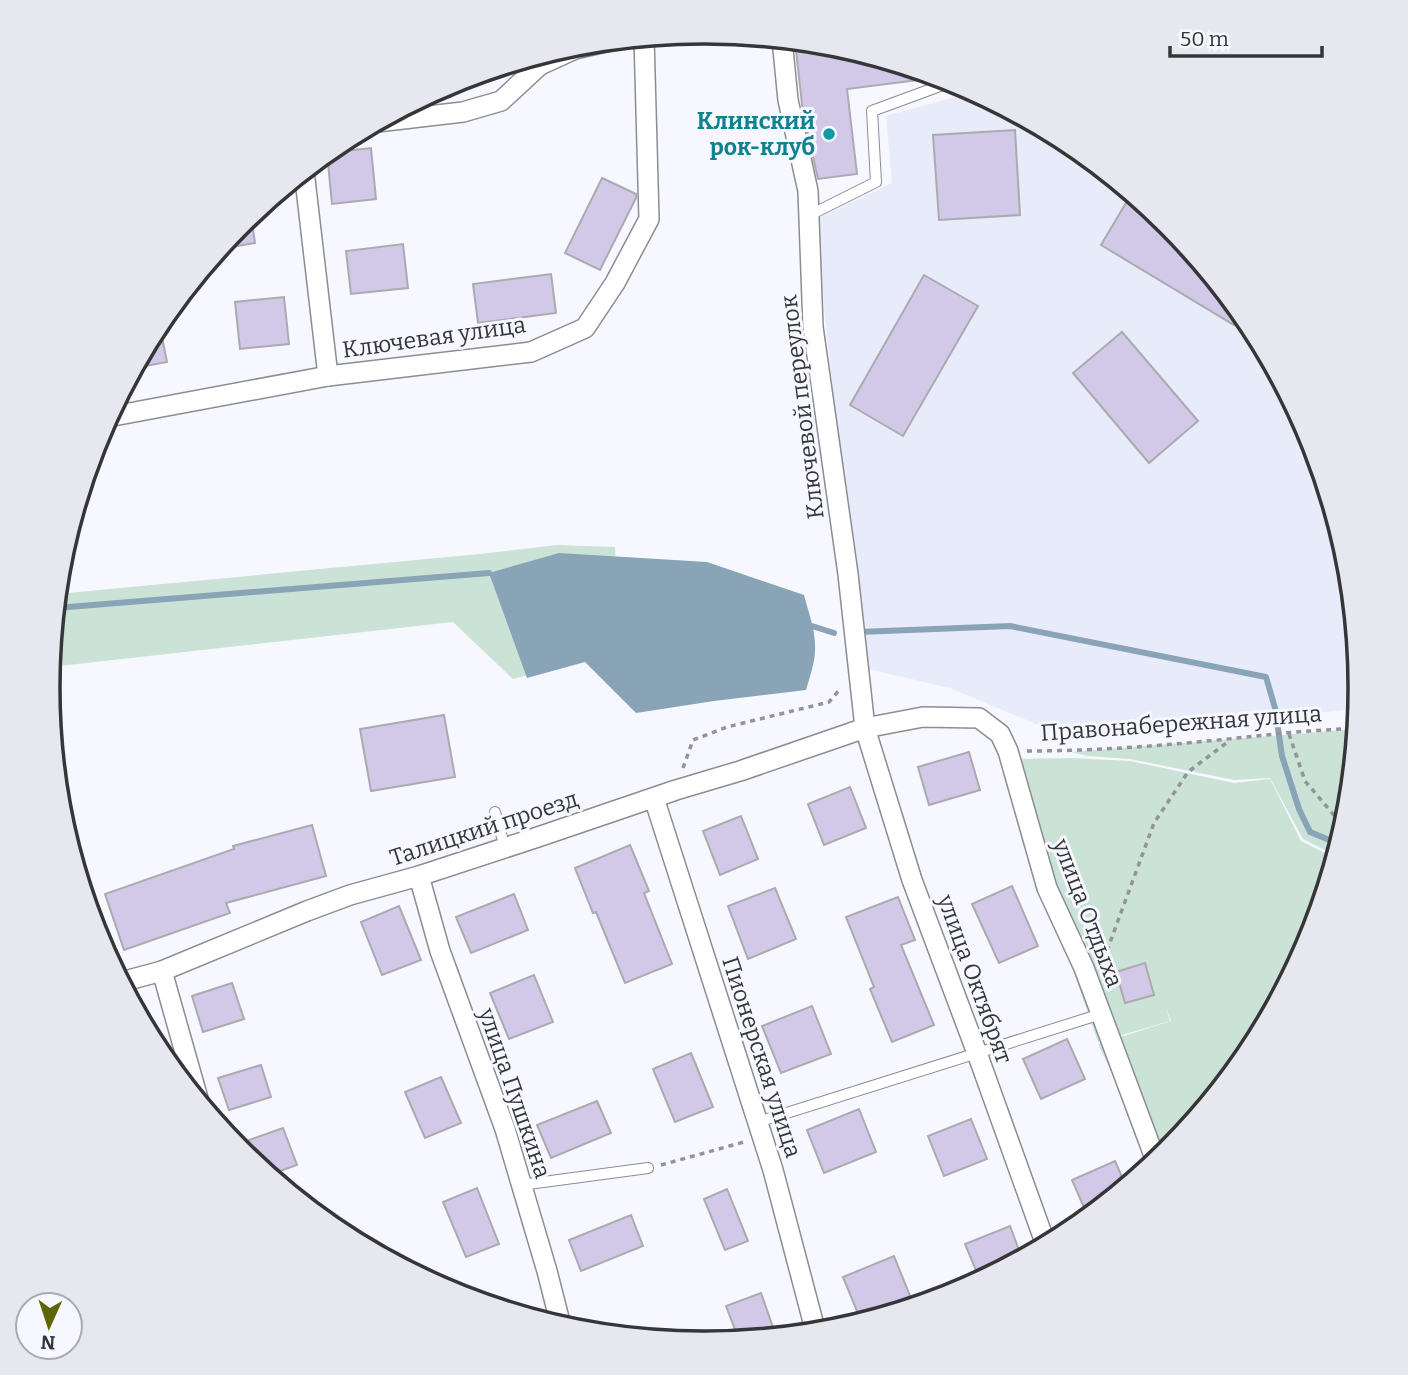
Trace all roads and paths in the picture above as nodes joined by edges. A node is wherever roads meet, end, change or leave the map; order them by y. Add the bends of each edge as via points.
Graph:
1 (644, 47) edge
2 (783, 49) edge
3 (540, 65) edge
4 (936, 88) edge
5 (403, 119) edge
6 (305, 183) edge
7 (810, 215) junction
8 (328, 376) junction
9 (122, 414) edge
10 (845, 684) dead end
11 (865, 728) junction
12 (1346, 729) edge
13 (1289, 734) junction
14 (1230, 740) junction
15 (1008, 751) junction
16 (676, 790) junction
17 (654, 798) junction
18 (495, 812) dead end
19 (1334, 816) edge
20 (505, 848) junction
21 (419, 876) junction
22 (1084, 968) junction
23 (162, 971) junction
24 (131, 979) edge
25 (1101, 1014) junction
26 (977, 1053) junction
27 (194, 1080) edge
28 (760, 1129) junction
29 (1152, 1150) edge
30 (648, 1168) joint
31 (521, 1185) junction
32 (1042, 1235) edge
33 (558, 1314) edge
34 (813, 1322) edge

1 - 8 street, Ключевая улица via 649,219 585,328 531,352
2 - 7 street, Ключевой переулок
3 - 5 street via 501,101
4 - 7 lane via 872,111 876,182
6 - 8 street
7 - 11 street, Ключевой переулок via 813,327
8 - 9 street, Ключевая улица
10 - 16 path via 829,702 693,740
11 - 15 street, улица Отдыха via 923,718 979,718 1000,734
11 - 16 street, Талицкий проезд
11 - 26 street, улица Октябрят via 912,880
12 - 13 path, Правонабережная улица
13 - 14 path, Правонабережная улица
13 - 19 path via 1304,781
14 - 15 path, Правонабережная улица
14 - 22 path via 1188,772 1154,823 1105,956
15 - 22 street, улица Отдыха via 1047,888
16 - 17 street, Талицкий проезд
17 - 20 street, Талицкий проезд
17 - 28 street, Пионерская улица
18 - 20 lane
20 - 21 street, Талицкий проезд
21 - 23 street, Талицкий проезд via 350,895
21 - 31 street, улица Пушкина via 440,951
22 - 25 street, улица Отдыха
23 - 24 street, Талицкий проезд
23 - 27 street
25 - 26 lane
25 - 29 street, улица Отдыха
26 - 28 lane
26 - 32 street, улица Октябрят
28 - 30 path
28 - 34 street, Пионерская улица
30 - 31 lane
31 - 33 street, улица Пушкина

